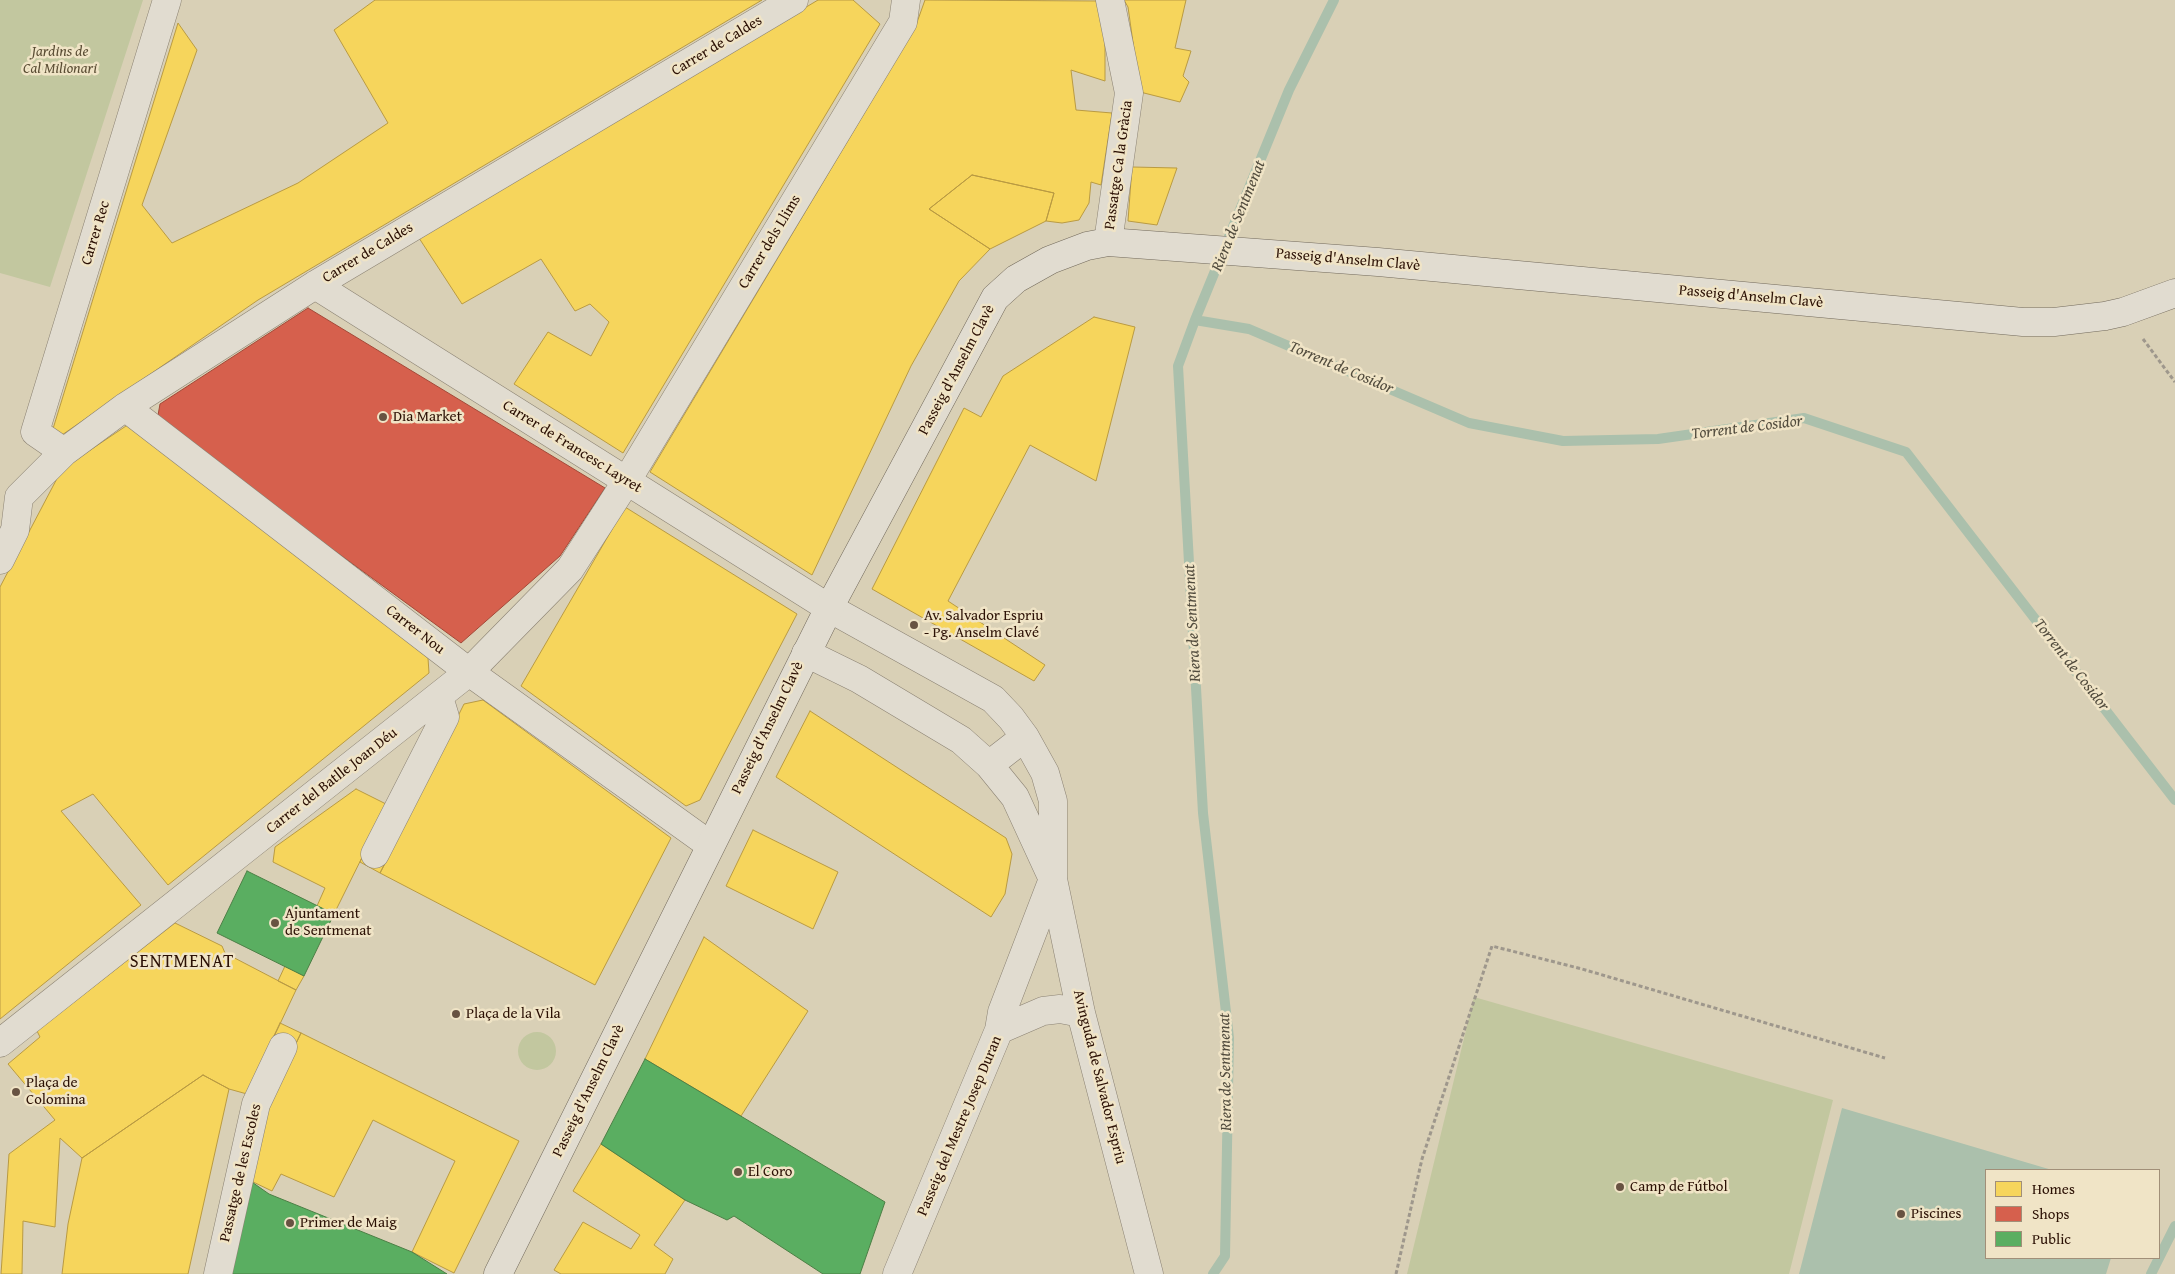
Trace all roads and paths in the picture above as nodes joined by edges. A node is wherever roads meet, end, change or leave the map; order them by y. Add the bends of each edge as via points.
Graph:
1 (167, 0) edge
2 (794, 0) edge
3 (906, 0) edge
4 (1110, 0) edge
5 (1108, 242) junction
6 (315, 284) junction
7 (2175, 294) edge
8 (2123, 312) junction
9 (2175, 382) edge
10 (125, 406) junction
11 (64, 452) junction
12 (626, 482) junction
13 (9, 498) edge
14 (0, 560) edge
15 (829, 608) junction
16 (806, 653) junction
17 (469, 672) junction
18 (439, 697) junction
19 (1025, 737) junction
20 (989, 765) junction
21 (710, 845) junction
22 (375, 854) dead end
23 (1053, 879) junction
24 (1081, 1013) junction
25 (1000, 1030) junction
26 (0, 1043) edge
27 (283, 1048) dead end
28 (1885, 1058) dead end
29 (218, 1274) edge
30 (498, 1274) edge
31 (897, 1274) edge
32 (1150, 1274) edge
33 (1396, 1274) edge

1 - 11 street, Carrer Rec via 35,432
2 - 6 street, Carrer de Caldes
3 - 12 street, Carrer dels Llims via 904,22
4 - 5 street, Passatge Ca la Gràcia via 1129,93
5 - 8 street, Passeig d'Anselm Clavè via 1378,262 2023,322 2054,322
5 - 15 street, Passeig d'Anselm Clavè via 1050,260 1016,280 995,298
6 - 10 street, Carrer de Caldes
6 - 12 street, Carrer de Francesc Layret
7 - 8 street, Passeig d'Anselm Clavè
8 - 9 path
10 - 11 street, Carrer de Caldes
10 - 17 street, Carrer Nou
11 - 13 street, Carrer de Caldes
12 - 15 street, Carrer de Francesc Layret
12 - 17 street, Carrer del Batlle Joan Déu via 570,568
13 - 14 street, Carrer de Caldes via 15,530
15 - 16 street, Passeig d'Anselm Clavè
15 - 19 street, Avinguda de Salvador Espriu via 992,699
16 - 20 street, Avinguda de Salvador Espriu via 860,679 961,740
16 - 21 street, Passeig d'Anselm Clavè
17 - 18 street, Carrer del Batlle Joan Déu
17 - 21 street, Carrer Nou
18 - 22 street via 445,717
18 - 26 street, Carrer del Batlle Joan Déu
19 - 20 street
19 - 23 street, Avinguda de Salvador Espriu via 1045,773 1053,801
20 - 23 street, Avinguda de Salvador Espriu via 1015,797
21 - 30 street, Passeig d'Anselm Clavè
23 - 24 street, Avinguda de Salvador Espriu
23 - 25 street via 1002,1012
24 - 25 street, Passeig del Mestre Josep Duran via 1060,1009 1043,1011
24 - 32 street, Avinguda de Salvador Espriu
25 - 31 street, Passeig del Mestre Josep Duran
27 - 29 street, Passatge de les Escoles via 256,1104
28 - 33 path via 1582,969 1492,946 1422,1159

